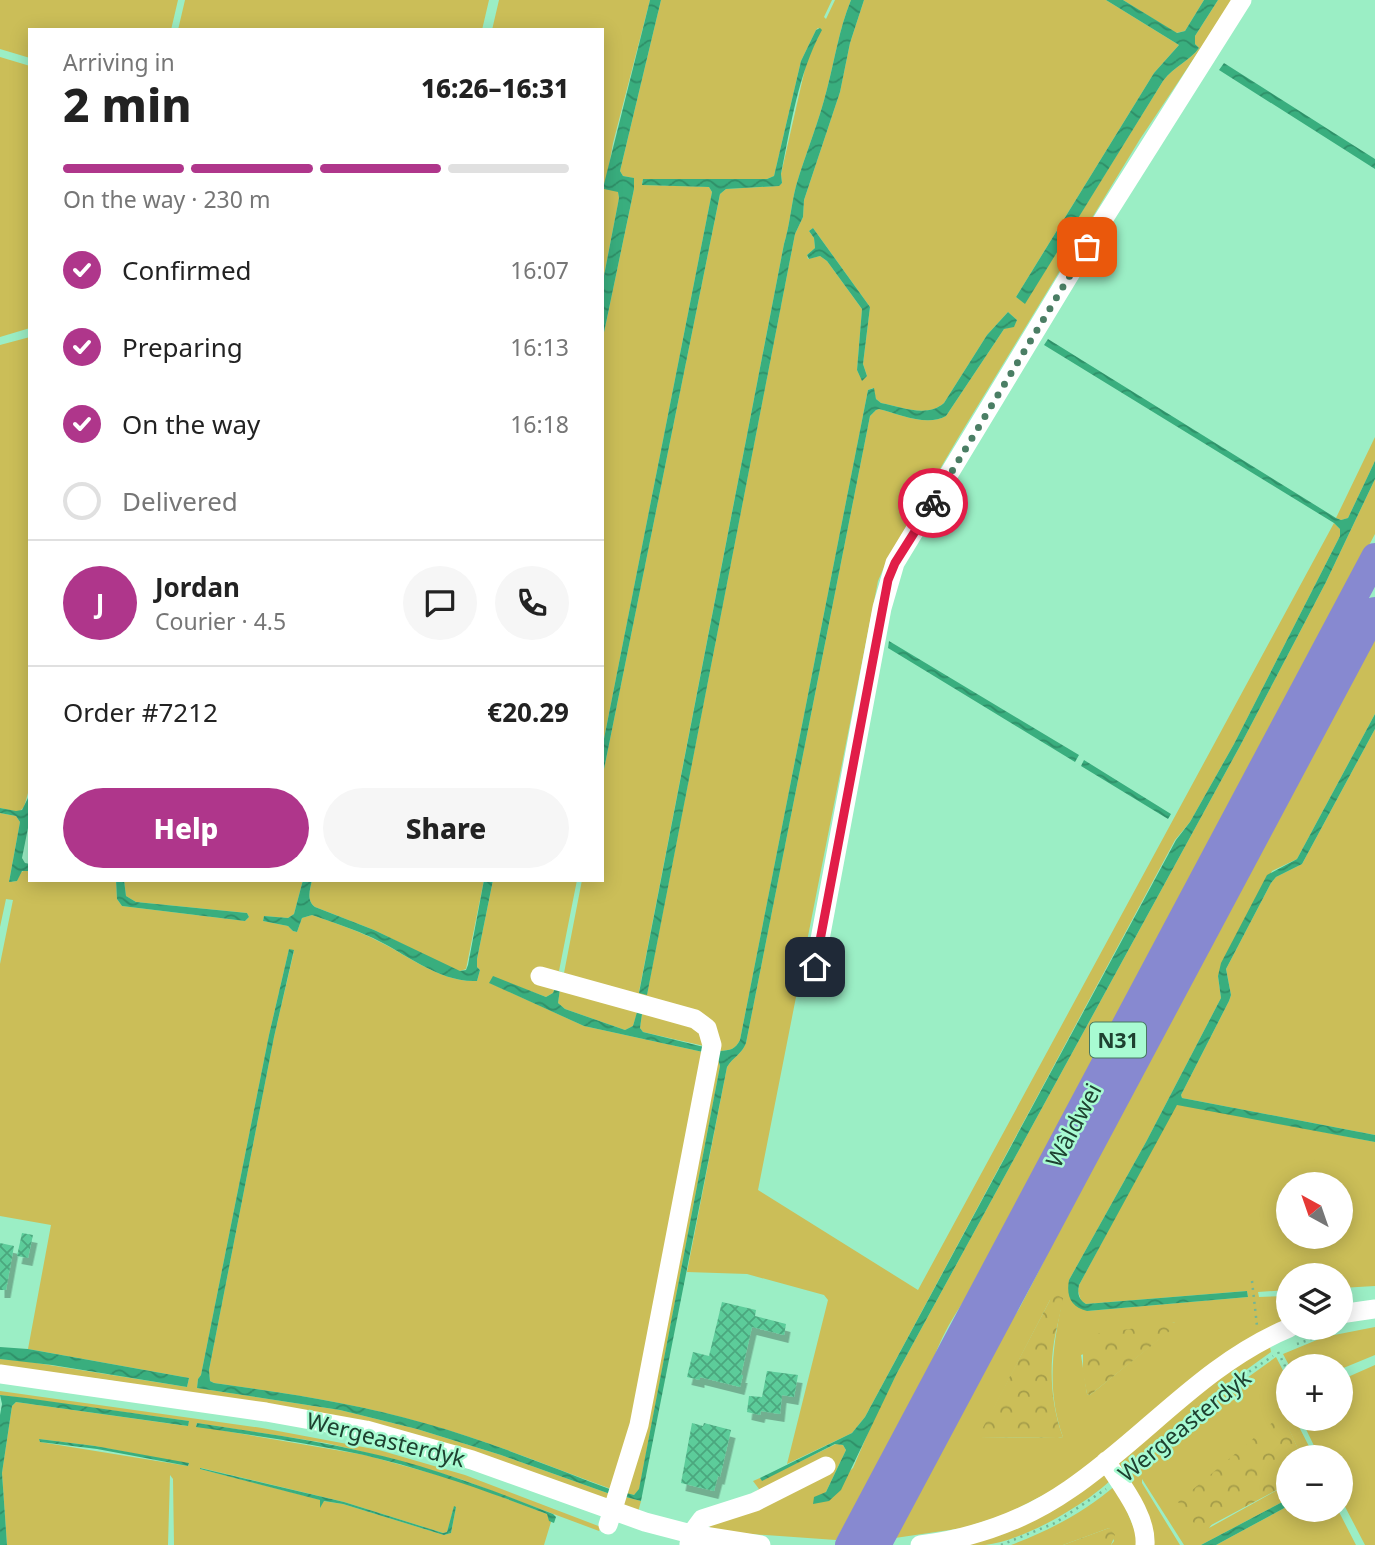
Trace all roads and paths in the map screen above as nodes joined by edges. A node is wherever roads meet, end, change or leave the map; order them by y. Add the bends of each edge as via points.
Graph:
1 (1242, 0) edge
2 (1375, 557) edge
3 (1375, 611) edge
4 (815, 967) dead end
5 (540, 976) dead end
6 (1252, 1281) dead end
7 (1375, 1308) edge
8 (1254, 1317) dead end
9 (1353, 1317) edge
10 (1286, 1340) edge
11 (1277, 1347) junction
12 (1280, 1354) edge
13 (0, 1374) edge
14 (1105, 1461) junction
15 (827, 1466) dead end
16 (1118, 1479) junction
17 (610, 1519) junction
18 (869, 1534) edge
19 (690, 1539) edge
20 (761, 1545) edge
21 (920, 1545) edge
22 (1001, 1545) edge
23 (1145, 1545) edge

1 - 4 street via 895,563 882,608
2 - 18 highway, Wâldwei / N31
3 - 18 highway, Wâldwei / N31
5 - 17 street via 695,1019 707,1028 712,1045 639,1424
6 - 8 path
7 - 9 street
10 - 11 street, Wergeasterdyk
11 - 12 path
11 - 14 street, Wergeasterdyk via 1209,1374
11 - 16 path, Wergeasterdyk
13 - 17 street, Wergeasterdyk via 366,1430 472,1460
14 - 16 street
14 - 21 street, Wergeasterdyk via 1070,1489 1018,1518 983,1533
15 - 19 street via 755,1502 702,1519
16 - 22 path, Wergeasterdyk via 1065,1517
16 - 23 street via 1145,1532
17 - 19 street, Wergeasterdyk
19 - 20 street, Wergeasterdyk

